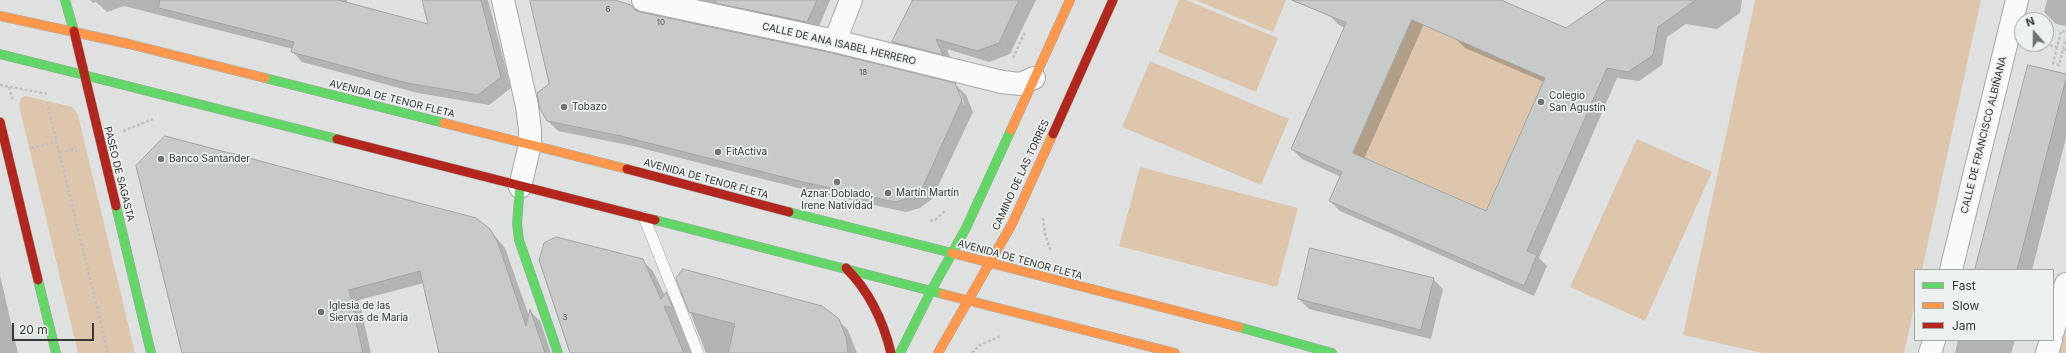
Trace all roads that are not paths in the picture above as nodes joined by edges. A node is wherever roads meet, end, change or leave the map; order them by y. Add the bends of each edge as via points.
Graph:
1 (65, 0) edge
2 (503, 0) edge
3 (643, 0) edge
4 (851, 0) edge
5 (1070, 0) edge
6 (1113, 0) edge
7 (2017, 0) edge
8 (0, 16) edge
9 (74, 31) junction
10 (835, 41) junction
11 (0, 54) edge
12 (84, 75) junction
13 (1034, 78) junction
14 (0, 122) edge
15 (530, 144) junction
16 (520, 187) junction
17 (644, 217) junction
18 (952, 253) junction
19 (990, 263) junction
20 (846, 268) junction
21 (1951, 269) edge
22 (2066, 284) edge
23 (930, 291) junction
24 (969, 301) junction
25 (2054, 327) edge
26 (1934, 341) edge
27 (2051, 341) edge
28 (56, 353) edge
29 (152, 353) edge
30 (558, 353) edge
31 (698, 353) edge
32 (890, 353) edge
33 (900, 353) edge
34 (938, 353) edge
35 (1175, 353) edge
36 (1332, 353) edge
37 (1930, 353) edge
38 (2047, 353) edge

1 - 9 main road, PASEO DE SAGASTA
2 - 15 street via 527,106
3 - 10 street, CALLE DE ANA ISABEL HERRERO
4 - 10 street
5 - 13 main road
6 - 19 main road, CAMINO DE LAS TORRES via 1012,224
7 - 21 street, CALLE DE FRANCISCO ALBIÑANA
8 - 9 main road, AVENIDA DE TENOR FLETA
9 - 12 main road, PASEO DE SAGASTA
9 - 15 main road, AVENIDA DE TENOR FLETA
10 - 13 street, CALLE DE ANA ISABEL HERRERO via 1002,82 1020,84
11 - 12 main road
12 - 16 main road via 231,110
12 - 29 main road, PASEO DE SAGASTA
13 - 18 main road via 966,228
14 - 28 main road
15 - 16 street
15 - 18 main road, AVENIDA DE TENOR FLETA
16 - 17 main road
16 - 30 main road via 517,223 519,240
17 - 20 main road
17 - 31 lane
18 - 19 main road, AVENIDA DE TENOR FLETA
18 - 23 main road
19 - 24 main road, CAMINO DE LAS TORRES
19 - 36 main road, AVENIDA DE TENOR FLETA
20 - 23 main road
20 - 32 main road via 858,279 875,305 885,329
22 - 25 street
23 - 24 main road
23 - 33 main road
24 - 34 main road, CAMINO DE LAS TORRES
24 - 35 main road
26 - 37 street
27 - 38 street

